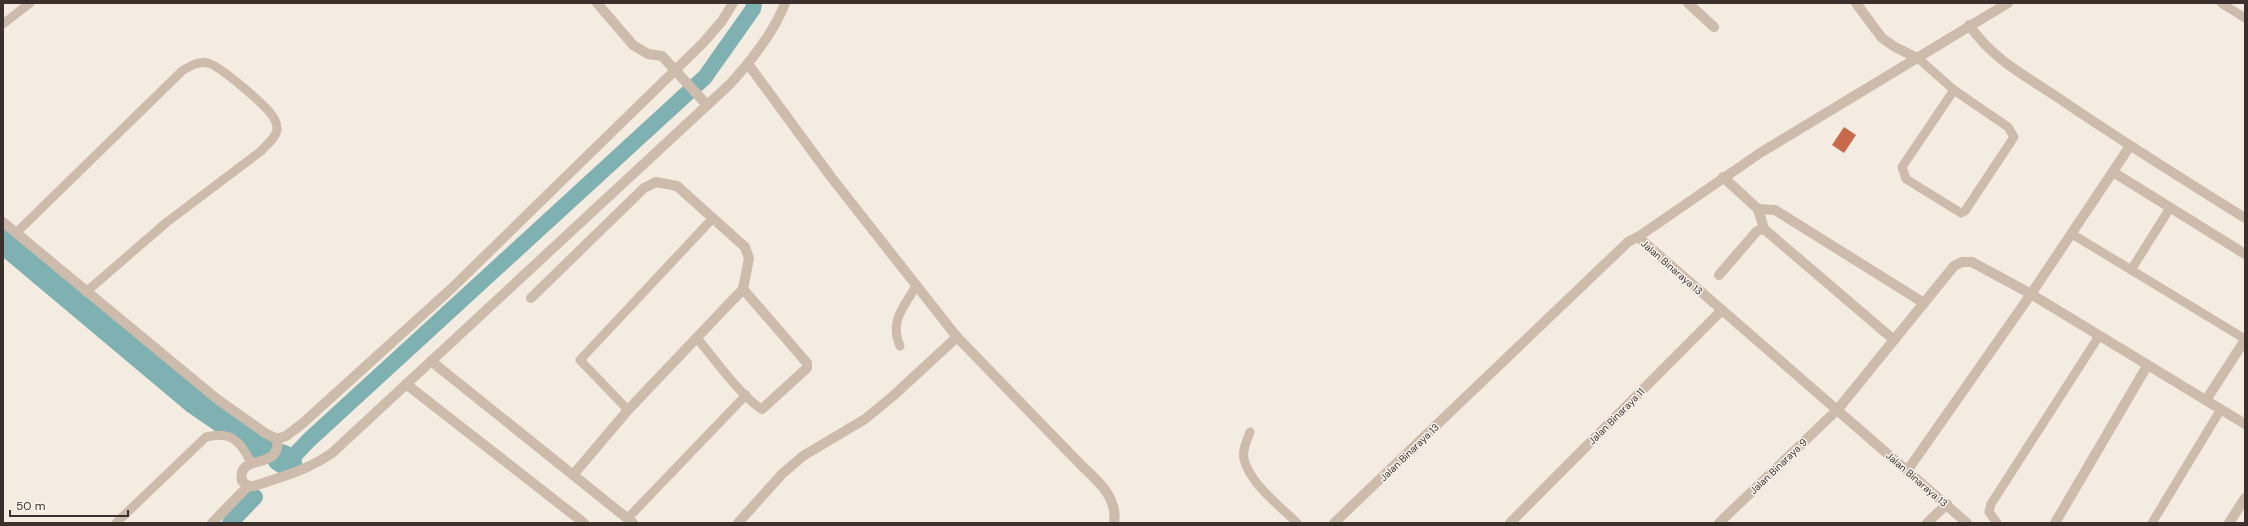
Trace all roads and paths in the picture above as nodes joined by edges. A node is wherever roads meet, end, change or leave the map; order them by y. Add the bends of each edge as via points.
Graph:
1 (30, 3) edge
2 (597, 3) edge
3 (733, 3) edge
4 (785, 3) edge
5 (1688, 3) edge
6 (1856, 3) edge
7 (2008, 3) edge
8 (2221, 3) edge
9 (2245, 18) edge
10 (3, 24) edge
11 (1969, 26) junction
12 (1714, 28) dead end
13 (1919, 59) junction
14 (748, 64) junction
15 (678, 72) junction
16 (1954, 90) junction
17 (705, 102) junction
18 (2130, 146) junction
19 (2113, 172) junction
20 (1724, 177) junction
21 (2170, 208) junction
22 (1758, 209) junction
23 (713, 218) junction
24 (2245, 218) edge
25 (3, 222) edge
26 (1764, 229) junction
27 (16, 233) junction
28 (2072, 234) junction
29 (1638, 237) junction
30 (2245, 254) edge
31 (2131, 270) junction
32 (1719, 275) dead end
33 (916, 286) junction
34 (743, 289) junction
35 (86, 292) junction
36 (2032, 294) junction
37 (531, 298) dead end
38 (1924, 303) junction
39 (1722, 310) junction
40 (2099, 336) junction
41 (957, 337) junction
42 (697, 338) junction
43 (1894, 340) junction
44 (2245, 340) edge
45 (900, 346) dead end
46 (431, 361) junction
47 (2147, 366) junction
48 (406, 384) junction
49 (746, 395) junction
50 (2206, 400) junction
51 (762, 409) joint
52 (2221, 409) junction
53 (628, 410) junction
54 (1838, 410) junction
55 (2245, 424) edge
56 (1250, 432) dead end
57 (277, 439) junction
58 (251, 463) junction
59 (1907, 470) junction
60 (573, 475) junction
61 (248, 486) junction
62 (2245, 498) edge
63 (1947, 504) junction
64 (630, 521) edge
65 (116, 523) edge
66 (212, 523) edge
67 (584, 523) edge
68 (738, 523) edge
69 (1114, 523) edge
70 (1297, 523) edge
71 (1334, 523) edge
72 (1510, 523) edge
73 (1719, 523) edge
74 (1927, 523) edge
75 (1967, 523) edge
76 (1997, 523) edge
77 (2055, 523) edge
78 (2152, 523) edge
79 (2229, 523) edge

1 - 10 lane
2 - 15 street via 639,50 662,56
3 - 15 street via 722,21
4 - 14 street via 781,14
5 - 12 street
6 - 13 street via 1882,38 1895,48
7 - 11 street
8 - 9 lane
11 - 13 street
11 - 18 street via 1993,54
13 - 16 lane
13 - 20 street
14 - 17 street
14 - 33 street via 831,177
15 - 17 street
15 - 57 street via 452,288 303,423 286,436
16 - 16 lane via 2008,127 2014,137 1961,213 1906,179 1902,167
17 - 46 street
18 - 19 street
18 - 24 street
19 - 21 street
19 - 28 street
20 - 22 street
20 - 29 street
21 - 30 street
21 - 31 lane
22 - 26 street
22 - 38 street via 1775,210
23 - 34 street via 745,247 749,258
23 - 37 street via 677,186 656,182 650,184
23 - 53 lane via 580,360
25 - 27 street
26 - 32 street via 1757,231
26 - 43 street
27 - 35 street
27 - 35 lane via 182,71 194,64 207,63 220,69 270,111 276,120 277,131 261,151 167,222
28 - 31 lane
28 - 36 street
29 - 39 street, Jalan Binaraya 13
29 - 71 street, Jalan Binaraya 13 via 1628,242
31 - 44 lane
33 - 41 street
33 - 45 lane via 895,323 896,338
34 - 42 street
34 - 51 street via 807,363 807,368
35 - 57 street via 217,399
36 - 38 street, Jalan Binaraya 9 via 1972,262 1962,262 1954,266
36 - 40 street, Jalan Binaraya 9
36 - 59 street
38 - 43 street, Jalan Binaraya 9
39 - 54 street, Jalan Binaraya 13
39 - 72 street, Jalan Binaraya 11
40 - 47 street, Jalan Binaraya 9
40 - 76 lane via 1991,504 1989,512
41 - 68 street via 865,419 803,456 782,474
41 - 69 street via 1103,485 1113,502
42 - 49 lane
42 - 53 street
43 - 54 street, Jalan Binaraya 9
44 - 50 street
46 - 48 street
46 - 60 street
47 - 50 street, Jalan Binaraya 9
47 - 77 street
48 - 61 street via 319,462
48 - 67 street
49 - 51 lane
49 - 64 lane
50 - 52 street, Jalan Binaraya 9
52 - 55 street, Jalan Binaraya 9
52 - 78 lane
53 - 60 street
54 - 59 street, Jalan Binaraya 13
54 - 73 street, Jalan Binaraya 9
56 - 70 lane via 1244,447 1248,470 1259,485
57 - 58 street via 276,452 270,459
58 - 61 street via 241,475 242,481
58 - 65 lane via 239,443 229,436 218,434 206,437
59 - 63 street, Jalan Binaraya 13
60 - 64 street
61 - 66 street
62 - 79 street
63 - 74 street
63 - 75 street, Jalan Binaraya 13

